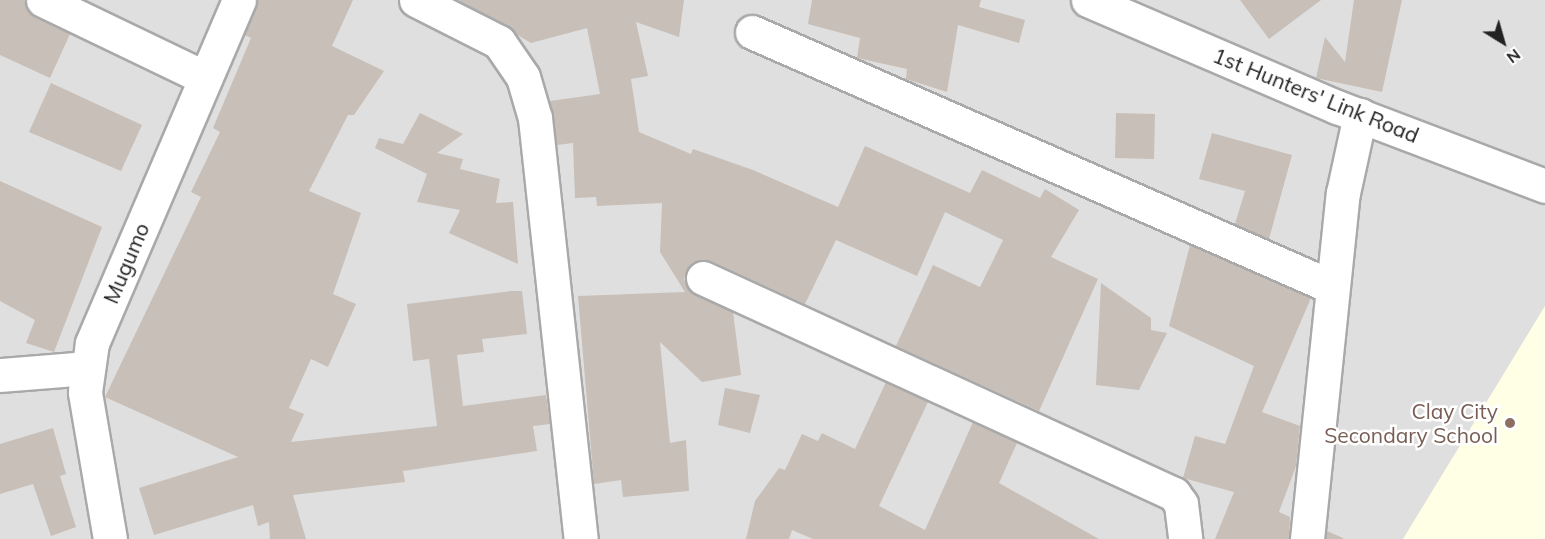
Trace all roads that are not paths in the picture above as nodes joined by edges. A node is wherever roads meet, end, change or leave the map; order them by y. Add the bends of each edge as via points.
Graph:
1 (43, 0) edge
2 (239, 0) edge
3 (416, 0) edge
4 (1089, 0) edge
5 (752, 32) dead end
6 (206, 78) junction
7 (1360, 115) junction
8 (1545, 186) edge
9 (703, 278) dead end
10 (1332, 287) junction
11 (87, 368) junction
12 (0, 375) edge
13 (110, 539) edge
14 (580, 539) edge
15 (1185, 539) edge
16 (1306, 539) edge

1 - 6 street
2 - 6 street, Mugumo
3 - 14 street via 498,42 523,77 535,118
4 - 7 street, 1st Hunters' Link Road
5 - 10 street
6 - 11 street, Mugumo via 92,343
7 - 8 street, 1st Hunters' Link Road
7 - 10 street
9 - 15 street via 1174,494 1181,504
10 - 16 street
11 - 12 street
11 - 13 street, Mugumo via 85,392 95,425

